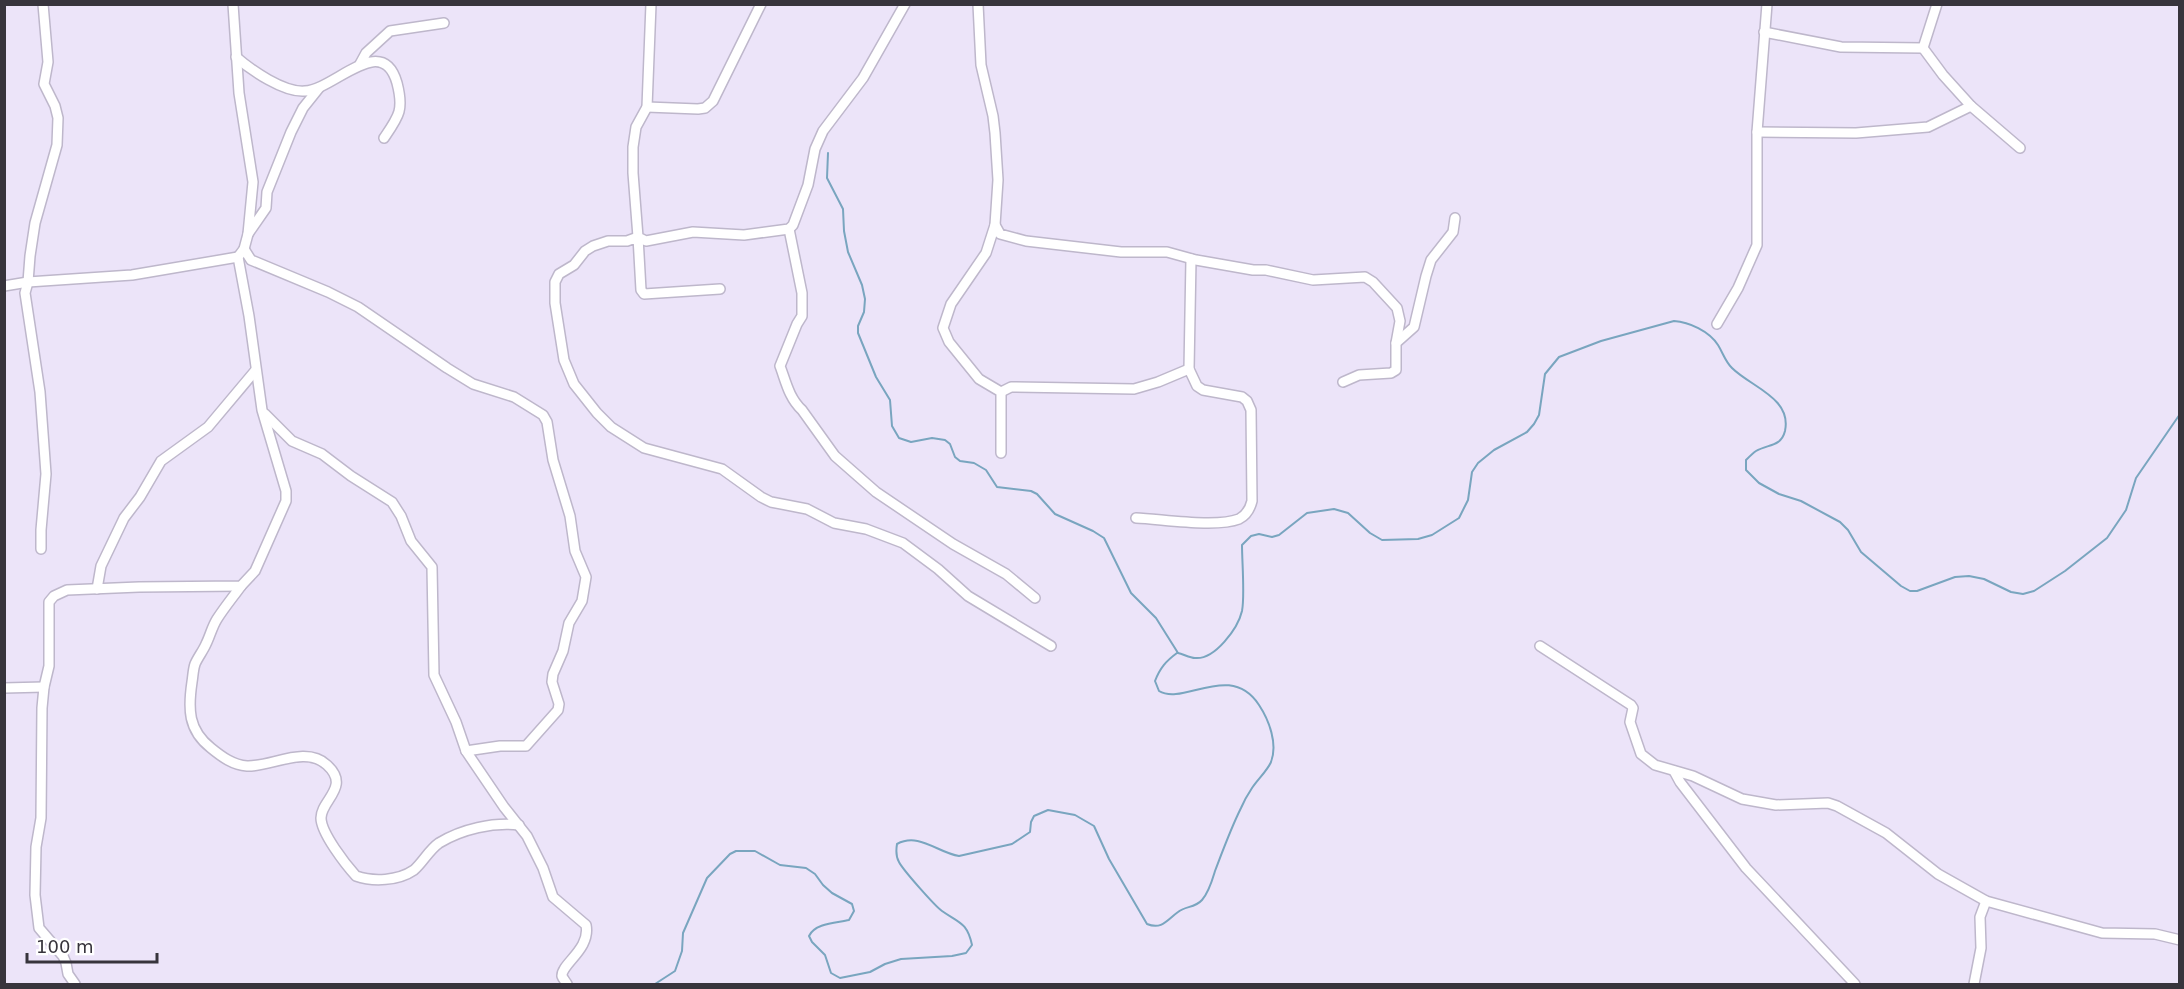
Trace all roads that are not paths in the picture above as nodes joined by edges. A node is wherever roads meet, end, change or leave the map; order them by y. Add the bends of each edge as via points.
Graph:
1 (43, 4) edge
2 (233, 4) edge
3 (651, 4) edge
4 (761, 4) edge
5 (905, 4) edge
6 (978, 4) edge
7 (1767, 4) edge
8 (1937, 4) edge
9 (444, 23) dead end
10 (1764, 32) junction
11 (1923, 48) junction
12 (236, 57) junction
13 (360, 64) junction
14 (319, 88) junction
15 (1971, 106) junction
16 (647, 107) junction
17 (1756, 132) junction
18 (384, 138) dead end
19 (2020, 148) dead end
20 (1455, 218) dead end
21 (995, 225) junction
22 (789, 229) junction
23 (248, 234) junction
24 (638, 237) junction
25 (241, 253) junction
26 (1191, 259) junction
27 (28, 282) junction
28 (4, 286) edge
29 (720, 289) dead end
30 (1717, 324) dead end
31 (1396, 343) junction
32 (1189, 369) junction
33 (255, 371) junction
34 (1343, 382) dead end
35 (1001, 392) junction
36 (262, 410) junction
37 (1000, 453) dead end
38 (1136, 518) dead end
39 (41, 549) dead end
40 (241, 586) junction
41 (97, 589) junction
42 (1035, 598) dead end
43 (1050, 646) dead end
44 (1540, 646) dead end
45 (44, 687) junction
46 (4, 688) edge
47 (466, 751) junction
48 (1674, 771) junction
49 (519, 825) junction
50 (1986, 901) junction
51 (2180, 940) edge
52 (75, 984) edge
53 (567, 984) edge
54 (1855, 984) edge
55 (1974, 984) edge

1 - 27 street via 48,62 44,84 58,118 57,145 35,223
2 - 12 street
3 - 16 street
4 - 16 street via 713,101 698,109
5 - 22 street via 862,78 823,131 814,149 808,185
6 - 21 street via 981,65 995,133
7 - 10 street
8 - 11 street
9 - 13 street via 390,31
10 - 11 street via 1841,47
10 - 17 street
11 - 15 street
12 - 14 street via 252,71 294,90
12 - 23 street via 253,182
13 - 14 street
13 - 18 street via 380,62 390,66 394,74 401,108
14 - 23 street via 291,132 267,192 266,208
15 - 17 street via 1928,127 1856,133
15 - 19 street
16 - 24 street via 636,127 633,147
17 - 30 street via 1757,245
20 - 31 street via 1453,232 1431,261 1414,327
21 - 26 street via 1000,234 1026,241 1121,252 1167,252
21 - 35 street via 986,253 951,304 943,328 949,342 979,379
22 - 24 street via 744,235 693,232 646,241
22 - 42 street via 802,293 802,316 780,366 796,404 835,456 876,492 1006,574
23 - 25 street
24 - 29 street via 644,294
24 - 43 street via 593,246 559,274 555,282 564,360 574,384 611,427 644,448 722,469 771,502 807,509 834,523 866,529 903,543 968,596
25 - 27 street via 132,275
25 - 33 street
25 - 47 street via 358,307 447,369 473,384 514,397 543,415 547,422 575,551 586,577 582,601 569,624 553,674 558,710 526,746
26 - 31 street via 1313,280 1365,277 1397,308 1400,321
26 - 32 street
27 - 28 street
27 - 39 street via 25,293 40,392 46,474
31 - 34 street via 1396,369 1391,373 1359,375
32 - 35 street via 1134,389 1011,387
32 - 38 street via 1203,390 1247,400 1251,410 1250,507 1239,519 1224,522
33 - 36 street
33 - 41 street via 208,427 157,466 124,518 100,570
35 - 37 street
36 - 40 street via 286,501 255,571
36 - 47 street via 292,441 322,454 392,502 411,541 430,563 434,675
40 - 41 street
40 - 49 street via 217,618 194,666 189,705 193,724 208,746 238,764 316,758 329,767 335,788 322,812 322,823 336,852 356,876 374,880 395,878 414,870 430,850 452,837 476,828
41 - 45 street via 66,590 49,602 50,666
44 - 48 street via 1631,705 1634,708 1630,722 1641,753 1655,765
45 - 46 street
45 - 52 street via 41,818 36,847 37,922 63,956
47 - 49 street
48 - 50 street via 1742,799 1776,805 1837,806 1886,833 1938,874
48 - 54 street via 1746,868
49 - 53 street via 538,856 553,897 586,925 584,942 563,972
50 - 51 street via 2102,933 2155,934
50 - 55 street via 1980,917 1981,948

